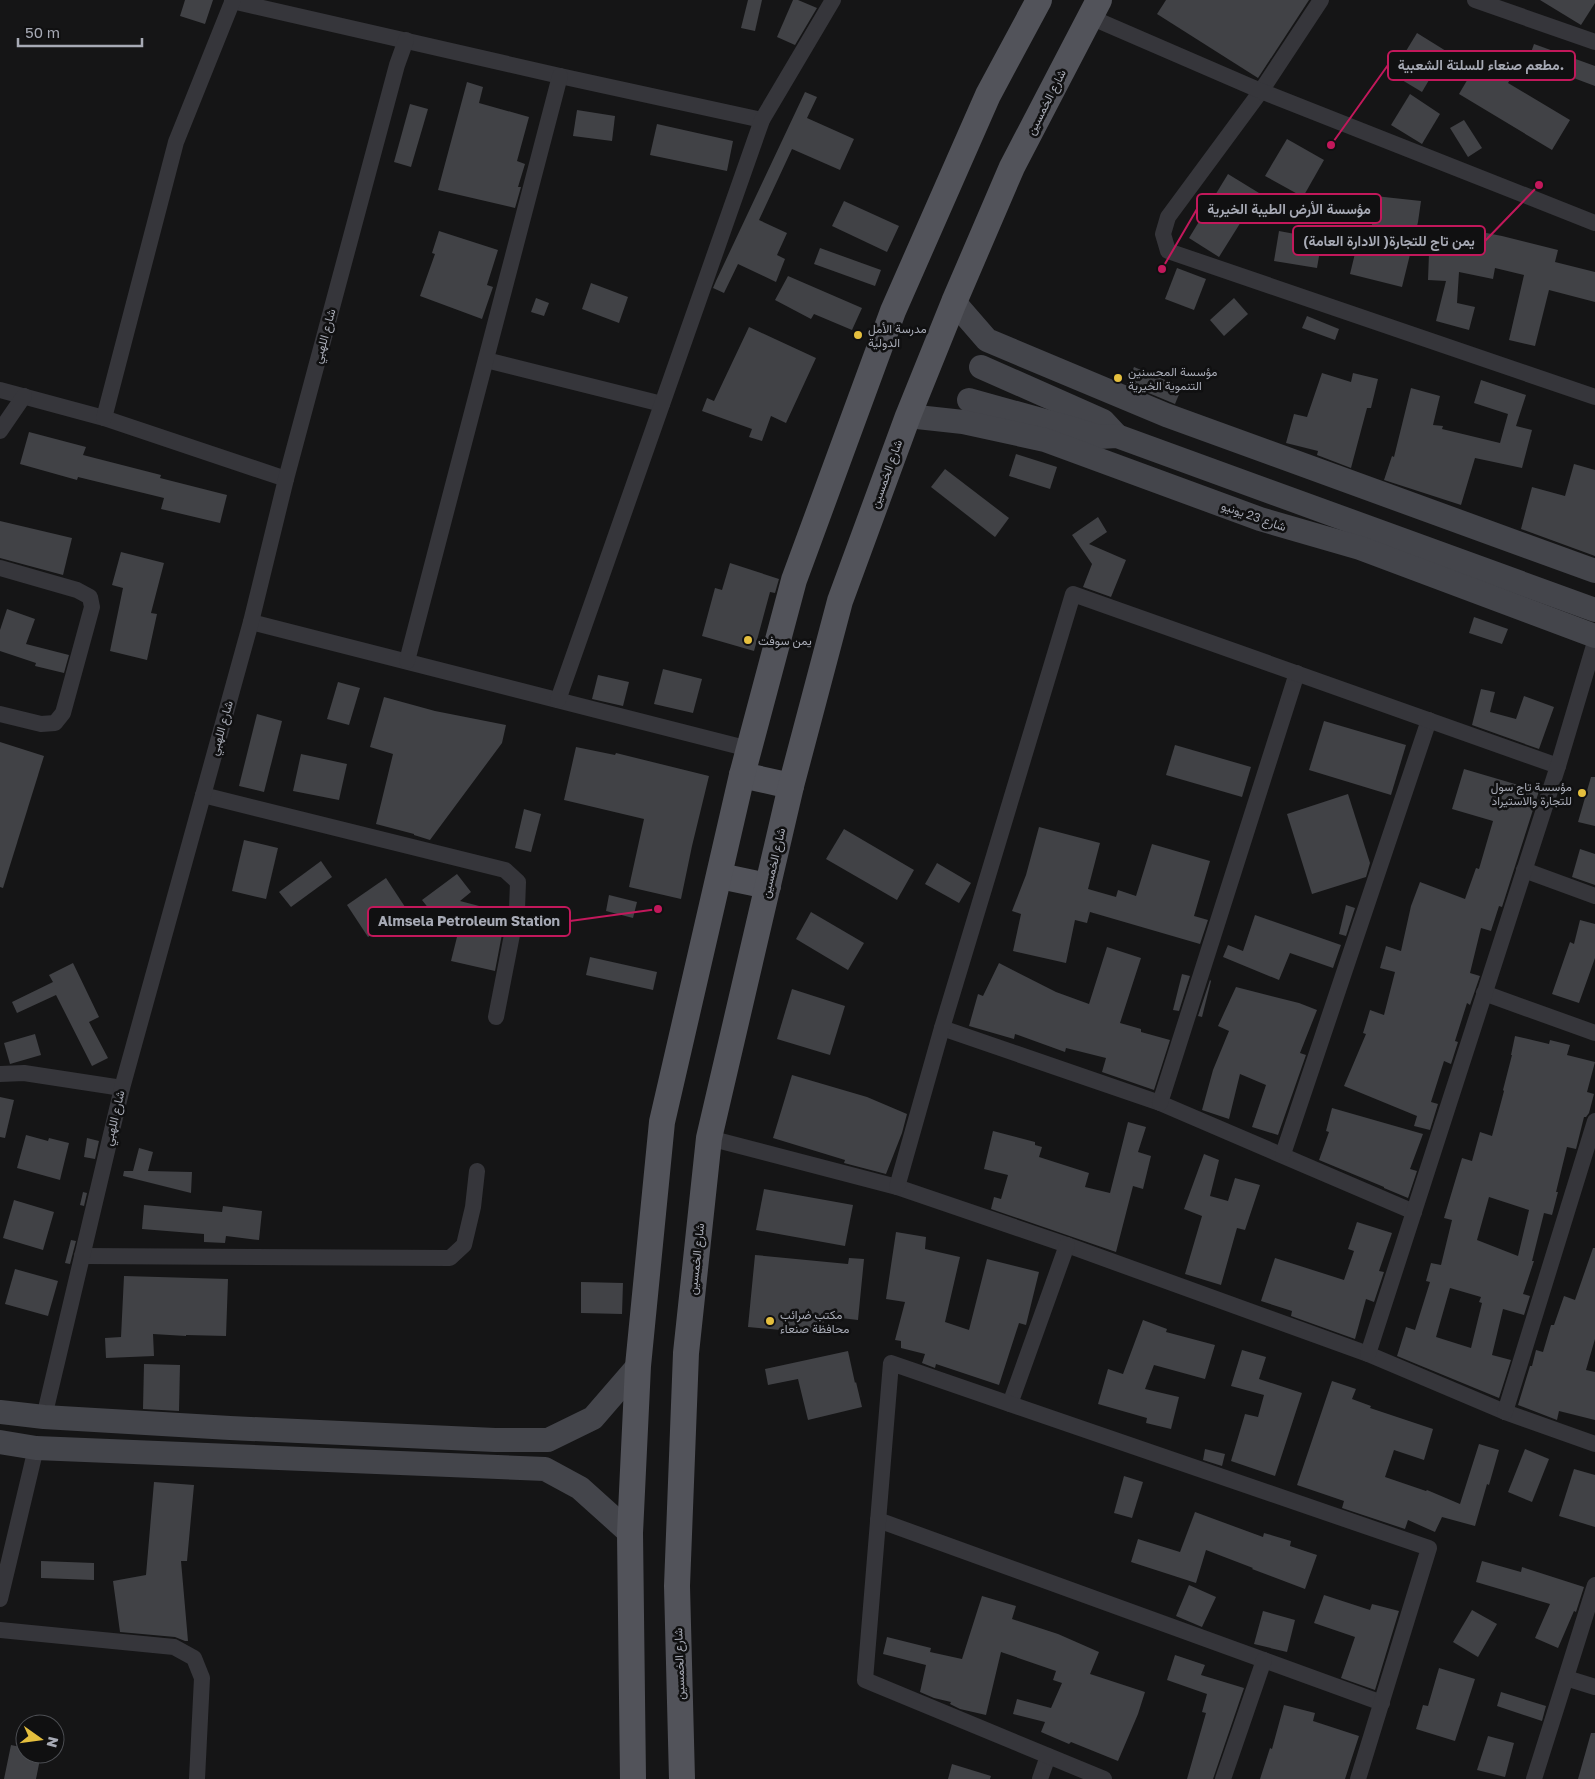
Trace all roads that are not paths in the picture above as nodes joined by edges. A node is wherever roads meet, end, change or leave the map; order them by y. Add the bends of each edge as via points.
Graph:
1 (233, 0) edge
2 (833, 0) edge
3 (1039, 0) edge
4 (1320, 0) edge
5 (1475, 0) edge
6 (1094, 9) edge
7 (406, 40) junction
8 (1595, 42) edge
9 (560, 76) junction
10 (1261, 91) junction
11 (762, 120) junction
12 (1595, 223) edge
13 (954, 302) junction
14 (988, 340) junction
15 (486, 360) junction
16 (981, 367) junction
17 (0, 390) edge
18 (24, 396) junction
19 (1595, 397) edge
20 (970, 400) junction
21 (662, 404) junction
22 (908, 416) junction
23 (104, 418) junction
24 (963, 422) junction
25 (0, 431) edge
26 (1117, 436) junction
27 (286, 479) junction
28 (0, 568) edge
29 (1595, 572) edge
30 (1595, 610) edge
31 (251, 622) junction
32 (1595, 636) edge
33 (1595, 642) edge
34 (407, 661) junction
35 (1297, 673) junction
36 (558, 700) junction
37 (0, 714) edge
38 (1428, 720) junction
39 (749, 749) junction
40 (1558, 766) junction
41 (742, 775) junction
42 (791, 786) junction
43 (203, 795) junction
44 (1524, 870) junction
45 (720, 876) junction
46 (768, 886) junction
47 (1595, 896) edge
48 (1484, 994) junction
49 (496, 1017) dead end
50 (942, 1028) junction
51 (1595, 1033) edge
52 (0, 1074) edge
53 (122, 1088) junction
54 (1160, 1103) junction
55 (1595, 1121) edge
56 (709, 1138) junction
57 (1283, 1154) junction
58 (477, 1171) dead end
59 (897, 1187) junction
60 (1414, 1212) junction
61 (1067, 1245) junction
62 (82, 1256) junction
63 (1368, 1354) junction
64 (638, 1366) junction
65 (1010, 1404) junction
66 (0, 1412) edge
67 (1505, 1412) junction
68 (44, 1417) junction
69 (548, 1440) junction
70 (0, 1442) edge
71 (1595, 1444) edge
72 (36, 1448) junction
73 (545, 1469) junction
74 (878, 1520) junction
75 (630, 1533) junction
76 (1595, 1585) edge
77 (0, 1599) edge
78 (0, 1630) edge
79 (1264, 1660) junction
80 (1566, 1678) junction
81 (1595, 1687) edge
82 (1382, 1703) junction
83 (1048, 1756) junction
84 (197, 1779) edge
85 (633, 1779) edge
86 (682, 1779) edge
87 (1040, 1779) edge
88 (1104, 1779) edge
89 (1223, 1779) edge
90 (1358, 1779) edge
91 (1534, 1779) edge

1 - 7 street
1 - 23 street via 176,142
2 - 11 street
3 - 39 main road via 988,95 893,311 794,580
4 - 10 street
5 - 8 street
6 - 10 street
6 - 13 main road, شارع الخمسين via 1012,167
7 - 9 street
7 - 27 street, شارع اللهبي via 396,66
9 - 11 street
9 - 15 street
10 - 12 street
10 - 19 street via 1168,217 1163,234 1168,251
11 - 21 street
13 - 14 street
13 - 22 main road, شارع الخمسين
14 - 16 street
14 - 29 street via 1166,415
15 - 21 street
15 - 34 street
16 - 20 street
16 - 26 street via 1103,421
17 - 18 street
18 - 23 street
18 - 25 street
20 - 24 street
20 - 26 street via 1099,437
21 - 36 street
22 - 24 street, شارع 23 يونيو
22 - 42 main road, شارع الخمسين via 840,601
23 - 27 street
24 - 32 street, شارع 23 يونيو via 1045,440 1260,519 1360,548
26 - 30 street
27 - 31 street, شارع اللهبي
28 - 37 street via 77,590 90,597 92,607 64,713 55,723 41,724
31 - 34 street
31 - 43 street, شارع اللهبي
33 - 40 street
34 - 36 street
35 - 38 street
35 - 50 street via 1073,594
35 - 54 street
36 - 39 street
38 - 40 street
38 - 57 street
39 - 41 main road
40 - 44 street
41 - 42 main road
41 - 45 main road
42 - 46 main road, شارع الخمسين
43 - 49 street via 504,870 518,882 517,909
43 - 53 street, شارع اللهبي
44 - 47 street
44 - 48 street
45 - 46 main road
45 - 64 main road via 662,1122
46 - 56 main road, شارع الخمسين
48 - 51 street
48 - 60 street
50 - 54 street
50 - 59 street
52 - 53 street via 24,1073
53 - 62 street, شارع اللهبي
54 - 57 street
55 - 67 street
56 - 59 street
56 - 86 main road, شارع الخمسين via 686,1353 677,1586
57 - 60 street
58 - 62 street via 464,1245 450,1258
59 - 61 street
60 - 63 street
61 - 63 street
61 - 65 street
62 - 68 street, شارع اللهبي
63 - 67 street
64 - 69 street via 593,1418
64 - 75 main road
65 - 74 street via 891,1363
65 - 82 street via 1430,1548
66 - 68 street
67 - 71 street
68 - 69 street via 230,1428
68 - 72 street
69 - 73 street via 557,1455 553,1464
70 - 72 street
72 - 73 street
72 - 77 street
73 - 75 street via 580,1488
74 - 79 street
74 - 83 street via 865,1680
75 - 85 main road
76 - 80 street
78 - 84 street via 174,1647 194,1658 202,1678
79 - 82 street
79 - 89 street
80 - 81 street
80 - 91 street
82 - 90 street
83 - 87 street
83 - 88 street

